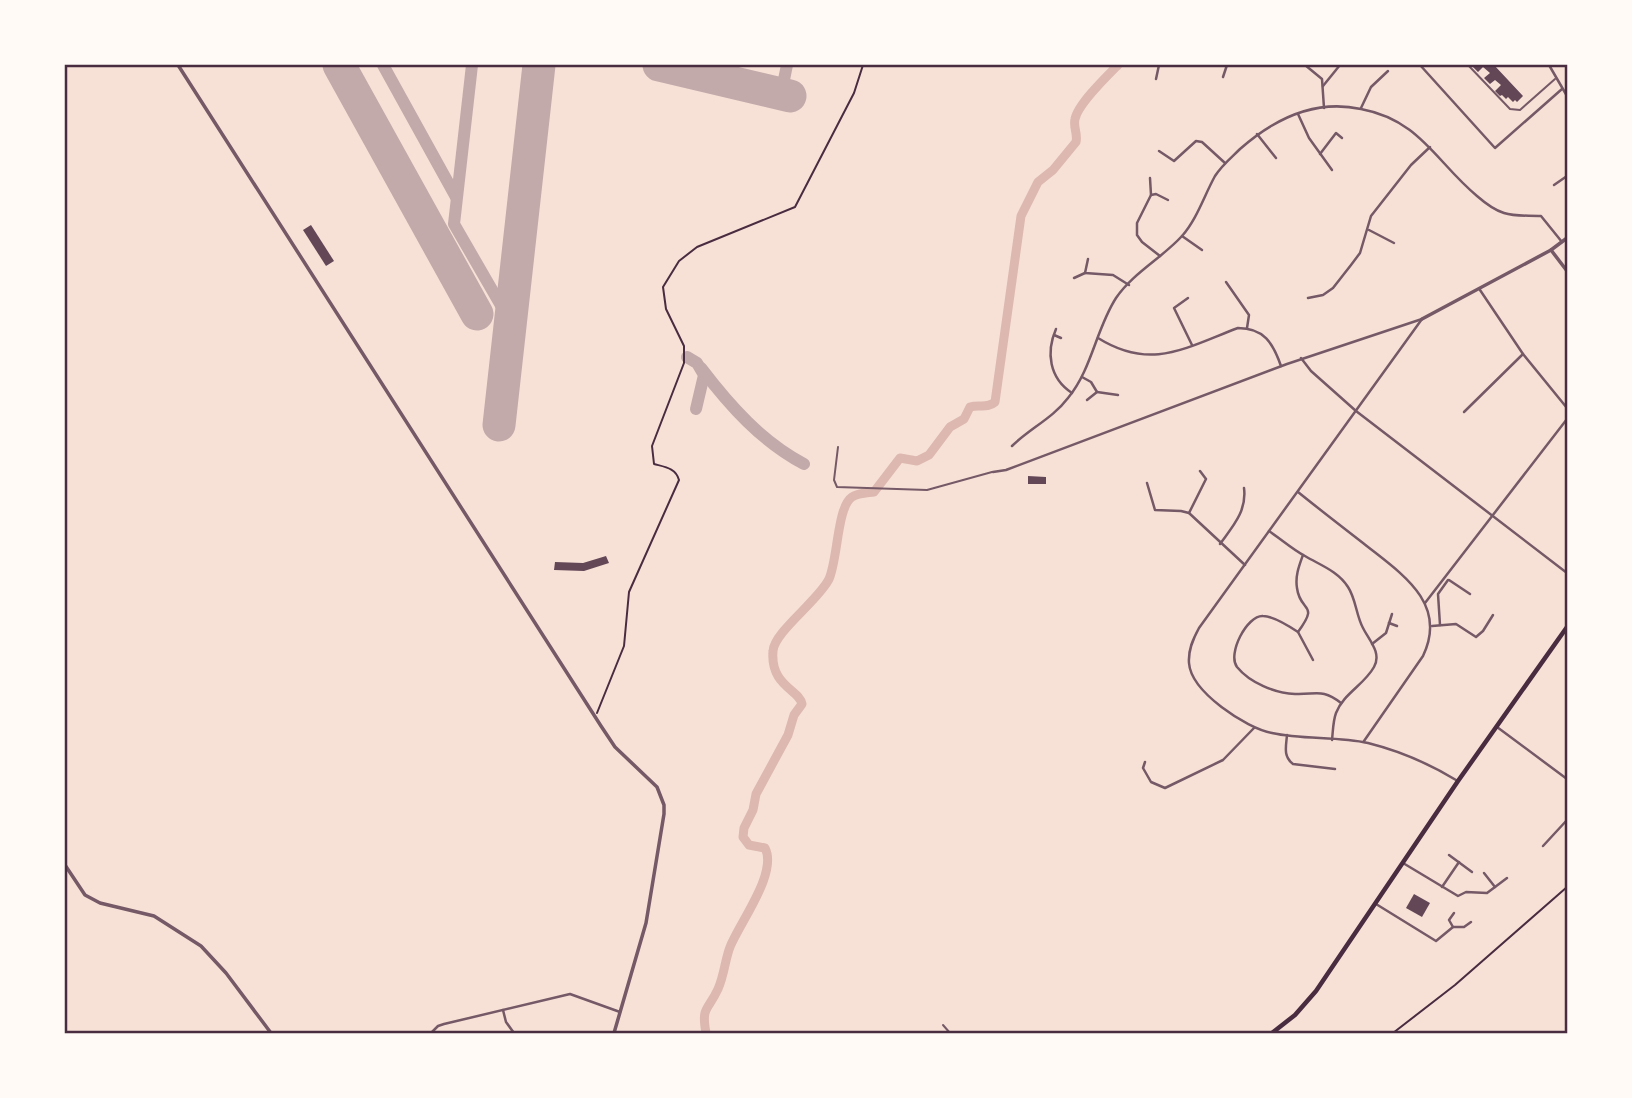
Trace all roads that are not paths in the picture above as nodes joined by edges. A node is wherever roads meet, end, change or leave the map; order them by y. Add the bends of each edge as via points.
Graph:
1 (178, 65) edge
2 (1159, 65) edge
3 (1227, 65) edge
4 (1305, 65) edge
5 (1340, 65) edge
6 (1420, 65) edge
7 (1468, 65) edge
8 (1549, 65) edge
9 (1388, 71) dead end
10 (1223, 77) dead end
11 (1557, 77) junction
12 (1156, 79) dead end
13 (1323, 86) junction
14 (1562, 89) junction
15 (1567, 96) edge
16 (1324, 108) junction
17 (1361, 108) junction
18 (1298, 114) junction
19 (1257, 134) junction
20 (1342, 138) dead end
21 (1430, 147) junction
22 (1159, 151) dead end
23 (1320, 153) junction
24 (1276, 158) dead end
25 (1225, 163) junction
26 (1332, 170) dead end
27 (1567, 176) edge
28 (1150, 178) dead end
29 (1554, 185) dead end
30 (1151, 195) junction
31 (1168, 200) dead end
32 (1368, 230) junction
33 (1182, 236) junction
34 (1567, 238) edge
35 (1562, 242) junction
36 (1394, 243) dead end
37 (1196, 246) junction
38 (1202, 250) dead end
39 (1551, 250) junction
40 (1192, 251) dead end
41 (1160, 256) junction
42 (1088, 259) dead end
43 (1567, 271) edge
44 (1085, 273) junction
45 (1074, 278) dead end
46 (1227, 282) dead end
47 (1129, 285) junction
48 (1479, 290) junction
49 (1188, 298) dead end
50 (1308, 298) dead end
51 (1422, 319) junction
52 (1247, 328) junction
53 (1056, 329) dead end
54 (1054, 335) junction
55 (1061, 338) dead end
56 (1098, 338) junction
57 (1192, 345) junction
58 (1523, 354) junction
59 (1301, 358) junction
60 (1281, 366) junction
61 (1082, 377) junction
62 (1097, 392) junction
63 (1072, 393) junction
64 (1118, 396) dead end
65 (1087, 400) dead end
66 (1567, 408) edge
67 (1356, 411) junction
68 (1466, 412) dead end
69 (1567, 419) edge
70 (1012, 446) dead end
71 (838, 447) dead end
72 (1200, 471) dead end
73 (993, 472) joint
74 (1146, 483) dead end
75 (1244, 488) dead end
76 (1298, 492) junction
77 (1245, 502) junction
78 (1252, 502) dead end
79 (1189, 513) junction
80 (1493, 516) junction
81 (1269, 531) junction
82 (1220, 544) junction
83 (1303, 555) junction
84 (1245, 565) junction
85 (1567, 573) edge
86 (1447, 579) junction
87 (1469, 594) dead end
88 (1425, 603) junction
89 (1392, 614) dead end
90 (1493, 615) dead end
91 (1389, 623) junction
92 (1396, 625) dead end
93 (1440, 625) junction
94 (1431, 626) junction
95 (1567, 627) edge
96 (1298, 632) junction
97 (1372, 644) junction
98 (1312, 660) dead end
99 (1341, 703) junction
100 (1497, 727) junction
101 (1254, 728) junction
102 (1287, 735) junction
103 (1332, 740) junction
104 (1363, 742) junction
105 (1145, 762) dead end
106 (1311, 766) junction
107 (1335, 769) dead end
108 (1311, 772) dead end
109 (1567, 779) edge
110 (1458, 781) junction
111 (1567, 820) edge
112 (1547, 834) dead end
113 (1552, 838) junction
114 (1543, 846) dead end
115 (1449, 855) dead end
116 (1459, 862) junction
117 (1403, 863) junction
118 (65, 865) edge
119 (1472, 872) dead end
120 (1484, 873) dead end
121 (1507, 878) dead end
122 (1443, 887) junction
123 (1495, 887) junction
124 (1376, 904) junction
125 (1454, 913) dead end
126 (1471, 922) dead end
127 (1453, 928) junction
128 (503, 1010) junction
129 (620, 1012) junction
130 (943, 1025) dead end
131 (271, 1033) edge
132 (431, 1033) edge
133 (514, 1033) edge
134 (614, 1033) edge
135 (950, 1033) edge
136 (1272, 1033) edge

1 - 129 street via 595,717 615,747 657,787 664,819 653,889
2 - 12 street
3 - 10 street
4 - 13 street via 1322,79
5 - 13 street
6 - 14 street via 1495,148
7 - 11 lane via 1510,109 1520,110
8 - 11 street
9 - 17 street via 1371,87
11 - 14 street
13 - 16 street
14 - 15 street
16 - 17 street
16 - 18 street
17 - 21 street via 1408,127
18 - 19 street
18 - 23 street
19 - 24 street
19 - 25 street
20 - 23 street via 1336,133
21 - 32 street via 1371,216
21 - 35 street via 1489,205 1505,214 1541,216
22 - 25 street via 1174,161 1196,141 1202,142
23 - 26 street
25 - 33 street
27 - 29 street
28 - 30 street
30 - 31 street
30 - 41 street via 1137,223 1137,235
32 - 36 street
32 - 50 street via 1360,253 1333,288
33 - 37 street
33 - 41 street
34 - 35 street
35 - 39 street
37 - 38 street
37 - 40 street
39 - 43 street
39 - 48 street
41 - 47 street
42 - 44 street
44 - 45 street
44 - 47 street via 1113,275
46 - 52 street via 1249,315
47 - 56 street via 1117,297
48 - 51 street
48 - 58 street
49 - 57 street via 1174,308
51 - 59 street
51 - 67 street
52 - 57 street
52 - 60 street via 1269,339
53 - 54 street
54 - 55 street
54 - 63 street via 1051,363 1062,387
56 - 57 street via 1130,354 1151,356
56 - 61 street
58 - 66 street
58 - 68 street
59 - 60 street
59 - 67 street
60 - 73 street
61 - 62 street
61 - 63 street
62 - 64 street
62 - 65 street
63 - 70 street
67 - 76 street
67 - 80 street
69 - 80 street
71 - 73 lane via 834,480 838,487 927,490
72 - 79 street via 1206,479
74 - 79 street via 1155,510
75 - 77 street
76 - 81 street
76 - 88 street via 1414,585
77 - 78 street
77 - 82 street
79 - 82 street
80 - 85 street
80 - 86 street
81 - 83 street
81 - 84 street
82 - 84 street
83 - 96 street via 1297,587 1308,614
83 - 97 street via 1347,584
84 - 101 street via 1199,628 1189,663 1201,687
86 - 87 street
86 - 88 street
86 - 93 street via 1437,594
88 - 94 street
89 - 91 street
90 - 93 street via 1476,637 1456,624
91 - 92 street
91 - 97 street via 1386,633
93 - 94 street
94 - 104 street via 1423,656
95 - 100 main road
96 - 98 street
96 - 99 street via 1271,618 1255,618 1233,652 1233,660 1242,672 1267,688 1294,694 1320,692
97 - 99 street via 1376,663
99 - 103 street
100 - 109 street
100 - 110 main road
101 - 102 street
101 - 105 street via 1223,761 1165,788 1151,782 1143,768
102 - 103 street
102 - 106 street via 1289,761
103 - 104 street
104 - 110 street via 1401,752
106 - 107 street
106 - 108 street
110 - 117 main road
111 - 113 street
112 - 113 street
113 - 114 street
115 - 116 street
116 - 119 street
116 - 122 street
117 - 122 street
117 - 124 main road
118 - 131 street via 85,895 154,916 201,947 226,972
120 - 123 street
121 - 123 street
122 - 123 street via 1458,897 1465,892 1487,893
124 - 127 street via 1436,941
124 - 136 main road via 1315,991
125 - 127 street via 1449,920
126 - 127 street
128 - 129 street via 570,994
128 - 132 street via 444,1024
128 - 133 street
129 - 134 street
130 - 135 lane

